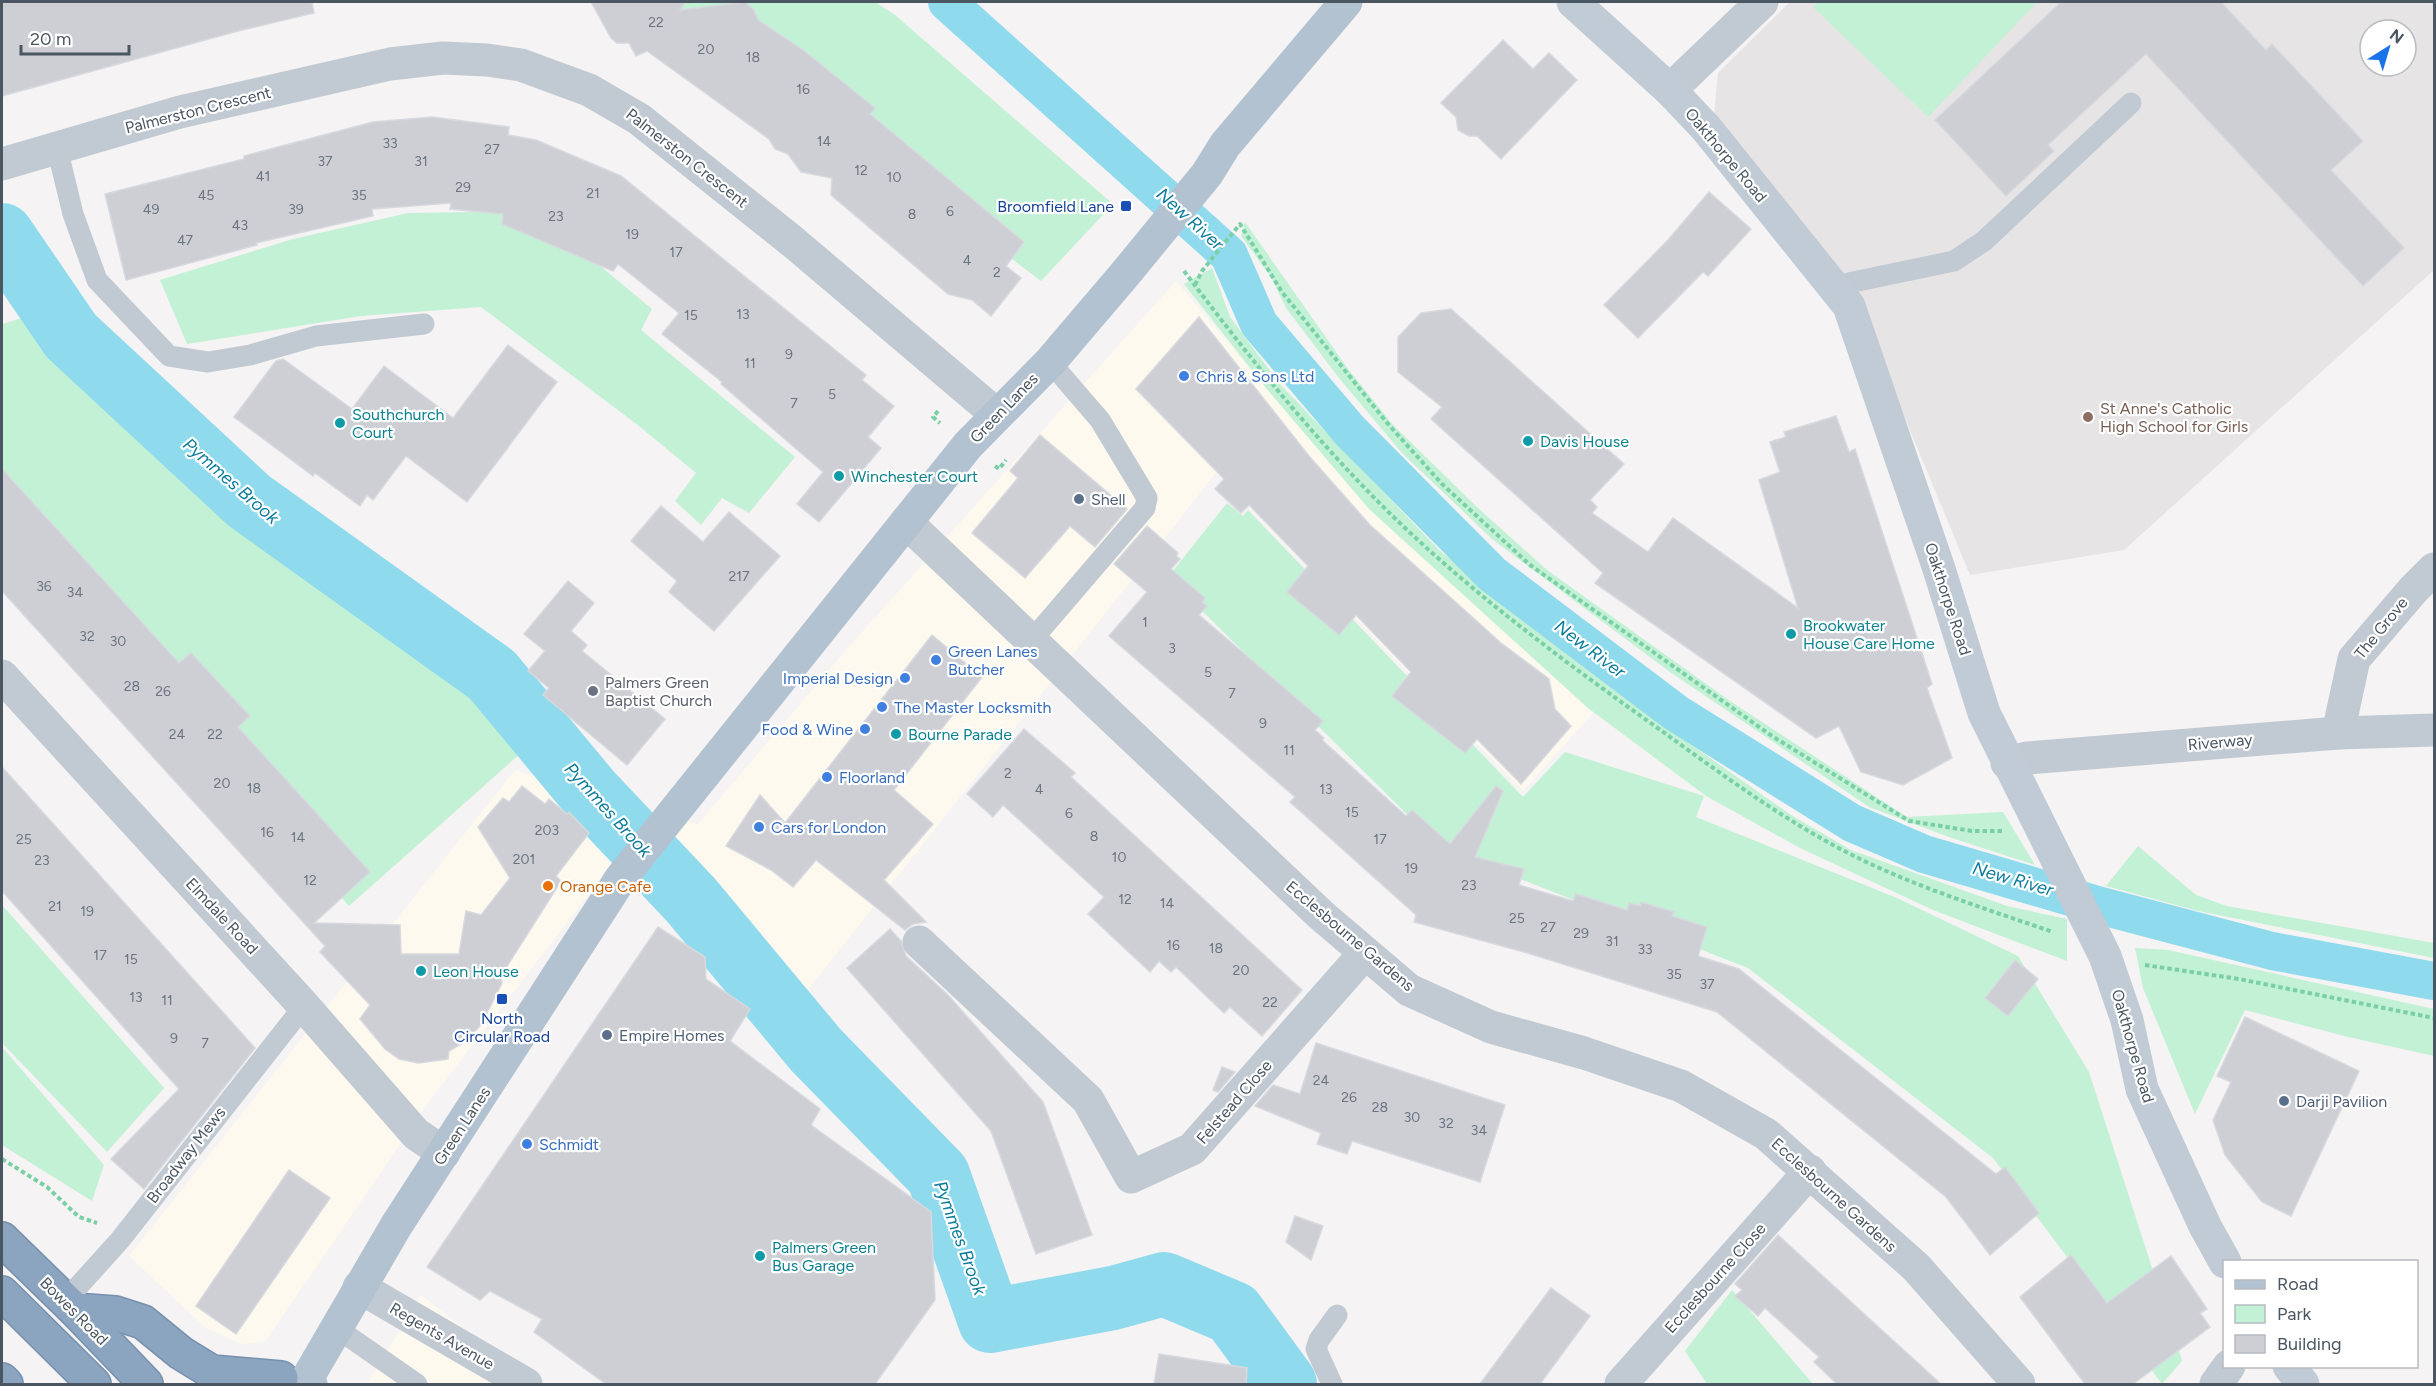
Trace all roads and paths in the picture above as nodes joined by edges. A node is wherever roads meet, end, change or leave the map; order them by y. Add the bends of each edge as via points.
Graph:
1 (1346, 2) edge
2 (1573, 2) edge
3 (1762, 2) edge
4 (1670, 90) junction
5 (2132, 103) dead end
6 (57, 148) junction
7 (2, 164) edge
8 (1184, 271) dead end
9 (1195, 285) junction
10 (1834, 286) junction
11 (424, 324) dead end
12 (1050, 362) junction
13 (996, 414) junction
14 (933, 417) dead end
15 (940, 424) dead end
16 (906, 522) junction
17 (2434, 569) edge
18 (1031, 641) junction
19 (2, 676) edge
20 (2434, 730) edge
21 (2338, 733) junction
22 (2007, 763) junction
23 (2007, 831) dead end
24 (2060, 934) dead end
25 (919, 942) dead end
26 (1365, 953) junction
27 (2119, 959) junction
28 (304, 1006) junction
29 (2434, 1018) edge
30 (444, 1153) junction
31 (2, 1159) edge
32 (1810, 1171) junction
33 (79, 1217) dead end
34 (2, 1239) edge
35 (2224, 1260) edge
36 (359, 1287) junction
37 (2, 1293) edge
38 (70, 1305) junction
39 (1337, 1315) dead end
40 (335, 1327) junction
41 (2228, 1368) edge
42 (2, 1380) edge
43 (294, 1381) edge
44 (6, 1384) edge
45 (93, 1384) edge
46 (146, 1384) edge
47 (417, 1384) edge
48 (526, 1384) edge
49 (1332, 1384) edge
50 (1620, 1384) edge
51 (2019, 1384) edge
52 (2216, 1384) edge

1 - 12 main road, Green Lanes
2 - 4 street, Oakthorpe Road
3 - 4 street
4 - 10 street, Oakthorpe Road via 1706,128
5 - 10 lane via 1984,241 1954,261
6 - 7 street, Palmerston Crescent
6 - 11 lane via 73,214 97,280 169,357 208,362 250,355 316,336
6 - 13 street, Palmerston Crescent via 180,112 390,64 443,58 488,60 530,68 589,90 639,119
8 - 9 path
9 - 23 path via 1240,224 1282,292 1388,424 1442,484 1530,565 1772,736 1909,820 1972,831
9 - 24 path via 1266,378 1372,495 1438,558 1557,656 1783,816 1851,855 1969,903
10 - 22 street, Oakthorpe Road via 1849,306 1984,713
12 - 13 main road, Green Lanes
12 - 18 lane via 1100,420 1147,498 1145,508
13 - 16 main road, Green Lanes
14 - 15 path
16 - 18 street, Ecclesbourne Gardens
16 - 30 main road, Green Lanes via 621,878
17 - 21 street, The Grove via 2354,659
18 - 26 street, Ecclesbourne Gardens
19 - 28 street, Elmdale Road
20 - 21 street, Riverway
21 - 22 street, Riverway via 2026,758
22 - 27 street, Oakthorpe Road via 2060,867
25 - 26 street, Felstead Close via 1088,1100 1131,1177 1192,1149
26 - 32 street, Ecclesbourne Gardens via 1409,990 1491,1027 1681,1086 1766,1134
27 - 29 path
27 - 35 street, Oakthorpe Road via 2142,1089
28 - 30 street, Elmdale Road via 416,1134
28 - 38 lane, Broadway Mews
30 - 36 main road, Green Lanes
31 - 33 path via 47,1187
32 - 50 street, Ecclesbourne Close
32 - 51 street, Ecclesbourne Gardens via 1916,1267
34 - 38 highway, Bowes Road
36 - 40 main road, Green Lanes
36 - 48 street, Regents Avenue
37 - 45 highway
38 - 43 highway via 143,1322 212,1372
38 - 46 highway, Bowes Road
39 - 49 lane via 1316,1349
40 - 43 main road, Green Lanes
40 - 47 lane
41 - 52 street
42 - 44 highway

